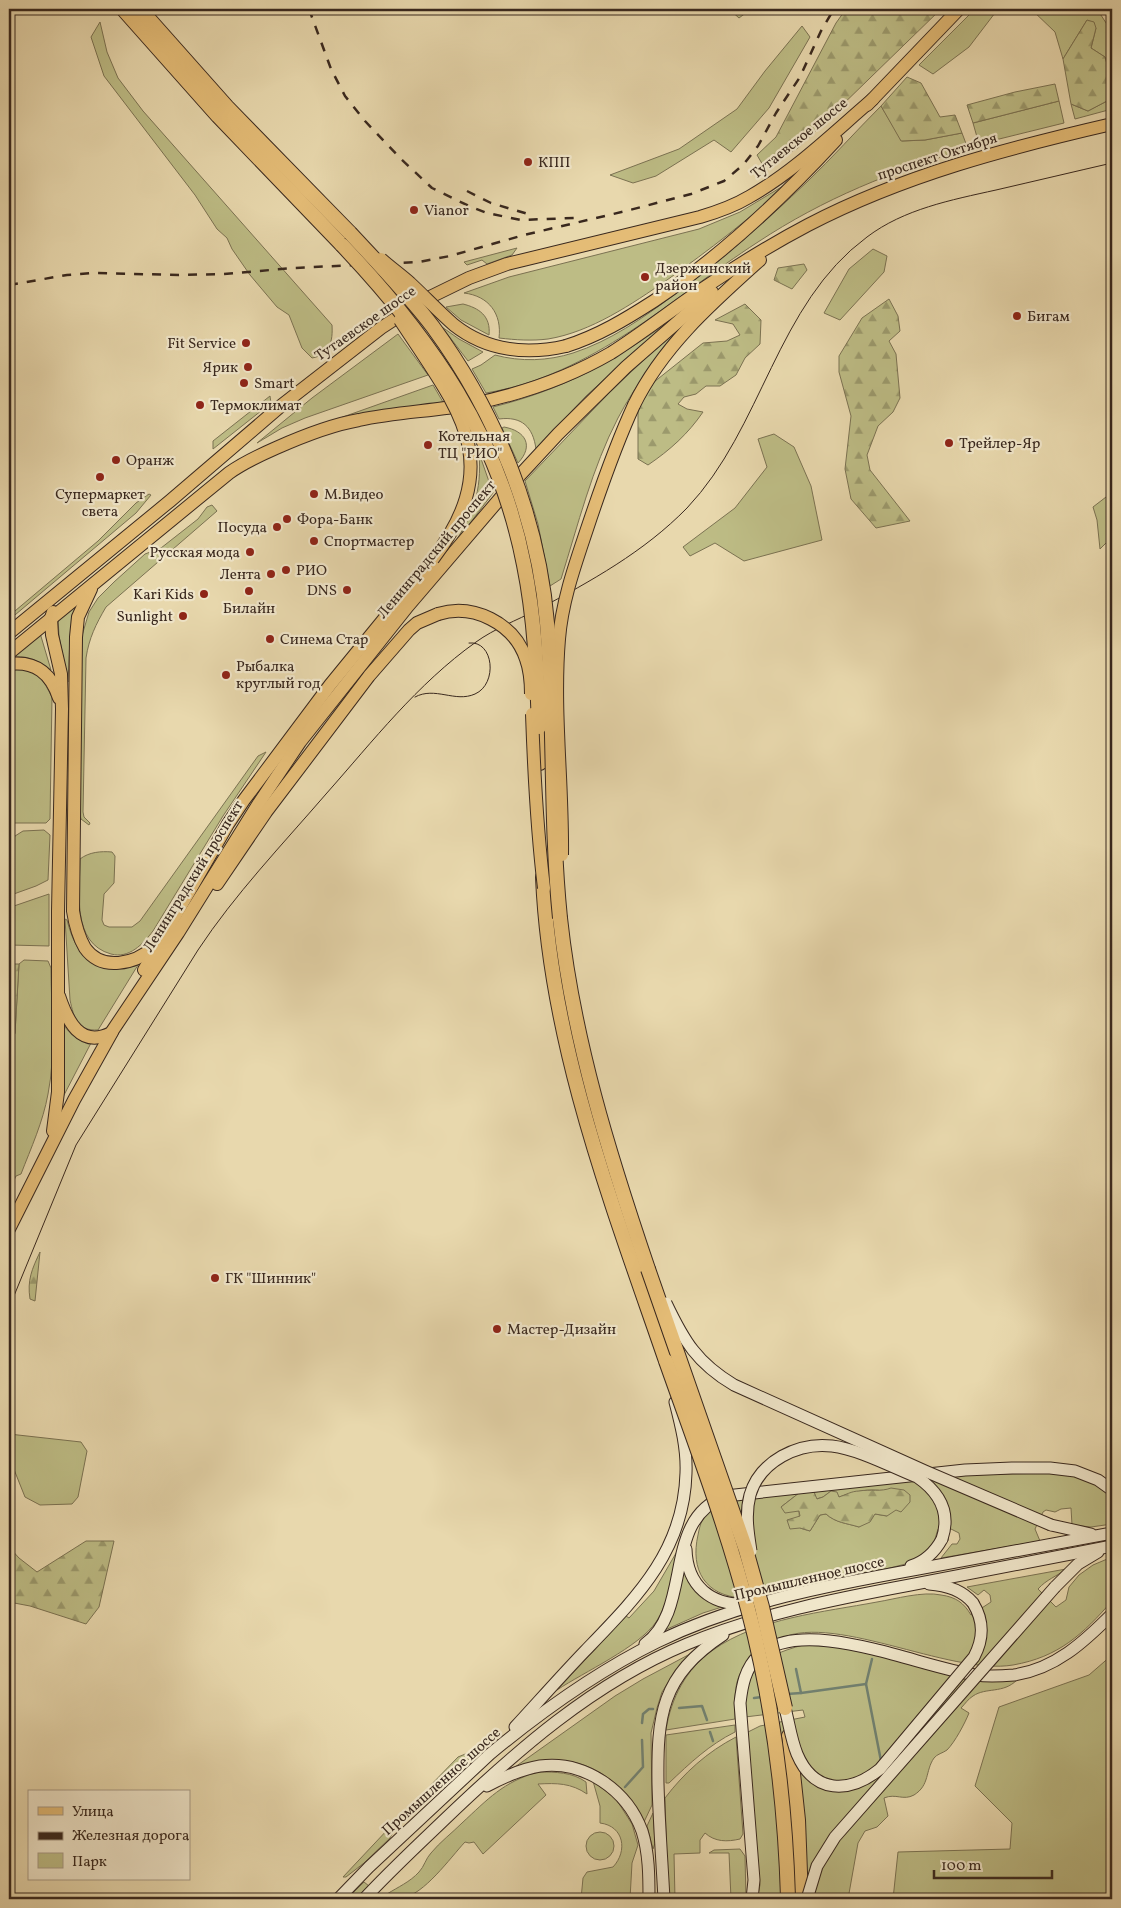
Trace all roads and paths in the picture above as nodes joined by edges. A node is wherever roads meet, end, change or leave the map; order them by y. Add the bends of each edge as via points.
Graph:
1 (123, 9) edge
2 (140, 9) edge
3 (959, 9) edge
4 (873, 99) junction
5 (1112, 124) edge
6 (350, 234) junction
7 (780, 242) junction
8 (372, 276) junction
9 (93, 584) junction
10 (68, 585) junction
11 (51, 618) junction
12 (9, 633) edge
13 (9, 653) edge
14 (9, 664) edge
15 (62, 709) junction
16 (59, 835) junction
17 (73, 835) junction
18 (544, 888) junction
19 (58, 911) junction
20 (73, 911) junction
21 (560, 918) junction
22 (178, 933) junction
23 (158, 943) junction
24 (59, 996) junction
25 (111, 1033) junction
26 (50, 1145) junction
27 (9, 1229) edge
28 (648, 1268) junction
29 (666, 1361) junction
30 (1112, 1490) edge
31 (1111, 1533) edge
32 (688, 1537) junction
33 (1112, 1546) edge
34 (886, 1575) junction
35 (914, 1584) junction
36 (764, 1604) junction
37 (1112, 1614) edge
38 (747, 1622) junction
39 (624, 1660) junction
40 (785, 1708) junction
41 (490, 1754) junction
42 (472, 1794) junction
43 (338, 1899) edge
44 (364, 1899) edge
45 (649, 1899) edge
46 (664, 1899) edge
47 (752, 1899) edge
48 (788, 1899) edge
49 (801, 1899) edge
50 (807, 1899) edge

1 - 8 highway, bridge via 218,116
2 - 6 highway via 227,106
3 - 4 main road
4 - 6 main road, bridge via 790,188 714,257 619,323 591,338 566,346 527,352 482,342 456,326
4 - 10 main road, Тутаевское шоссе via 799,162 749,197 725,209 700,218 507,264 424,300 373,334 282,405
5 - 7 main road, проспект Октября via 984,156 903,182 855,202
6 - 21 highway, bridge via 415,305 465,376 499,441 526,514 540,572 547,621
7 - 9 main road via 697,293 611,353 572,373 529,389 472,404 378,416 336,426 265,453 233,470
7 - 21 main road, bridge via 681,334 651,374 607,468 568,588 561,622 558,660 562,852
7 - 22 main road, Ленинградский проспект via 702,300 640,355 520,475 408,606 300,742
8 - 18 highway, bridge via 420,334 452,382 486,448 514,525 528,586 536,651
8 - 23 main road, Ленинградский проспект, bridge via 458,412 468,441 471,471 464,506 454,529 433,559 330,686 244,800
9 - 11 main road
9 - 17 main road via 78,617 76,637
10 - 11 main road via 59,597
10 - 12 main road, Тутаевское шоссе
11 - 13 main road
11 - 15 main road via 61,674
14 - 15 main road via 22,662 40,669 57,691
15 - 16 main road
16 - 17 main road
16 - 19 main road
17 - 20 main road
18 - 22 main road, bridge via 534,783 531,682 526,658 512,635 491,619 461,611 438,614 409,630 266,812 214,888
18 - 29 highway via 558,999 583,1110
19 - 20 main road
19 - 24 main road
20 - 23 main road via 87,950 108,963 137,960
21 - 28 highway via 572,1005 586,1069 607,1145
22 - 25 main road, Ленинградский проспект
23 - 25 main road, Ленинградский проспект
24 - 25 main road via 71,1024 79,1032 96,1038
24 - 26 main road via 58,1092
25 - 26 main road, Ленинградский проспект
26 - 27 main road, Ленинградский проспект
28 - 31 main road, bridge via 684,1339 703,1363 723,1378 872,1448 1051,1525 1076,1532
28 - 36 highway, bridge
29 - 41 main road, bridge via 686,1456 686,1487 674,1537 645,1586
29 - 48 highway, bridge via 733,1554 756,1639 775,1739 784,1818
30 - 32 main road via 1098,1480 1075,1471 1012,1468 739,1493 707,1504
31 - 34 main road, Промышленное шоссе
32 - 36 main road via 687,1561 702,1590 728,1603
32 - 39 main road via 666,1617 651,1640
33 - 35 main road, Промышленное шоссе
33 - 50 main road, bridge via 1078,1564 1055,1587 835,1837 817,1866
34 - 36 main road, Промышленное шоссе
34 - 36 main road, bridge via 932,1554 942,1539 946,1522 943,1505 934,1490 917,1478 842,1447 816,1445 792,1451 776,1460 762,1474 750,1494 747,1527
35 - 38 main road, Промышленное шоссе
35 - 40 main road, bridge via 932,1584 968,1597 981,1618 982,1638 974,1656 880,1769 861,1782 844,1787 820,1781 796,1752
36 - 39 main road, Промышленное шоссе via 690,1628
36 - 40 highway, bridge
37 - 47 main road via 1069,1653 1040,1668 1015,1674 977,1676 847,1643 821,1640 787,1642 767,1649 753,1662 744,1679 740,1703 754,1880
38 - 42 main road, Промышленное шоссе via 687,1644 630,1672 580,1703 542,1731
38 - 46 main road via 714,1641 690,1662 674,1685 662,1712 657,1749
39 - 41 main road, Промышленное шоссе via 547,1708
40 - 49 highway, bridge via 798,1820
41 - 43 main road, Промышленное шоссе
42 - 44 main road, Промышленное шоссе
42 - 45 main road via 504,1777 540,1766 566,1767 594,1775 619,1793 641,1828 648,1857

